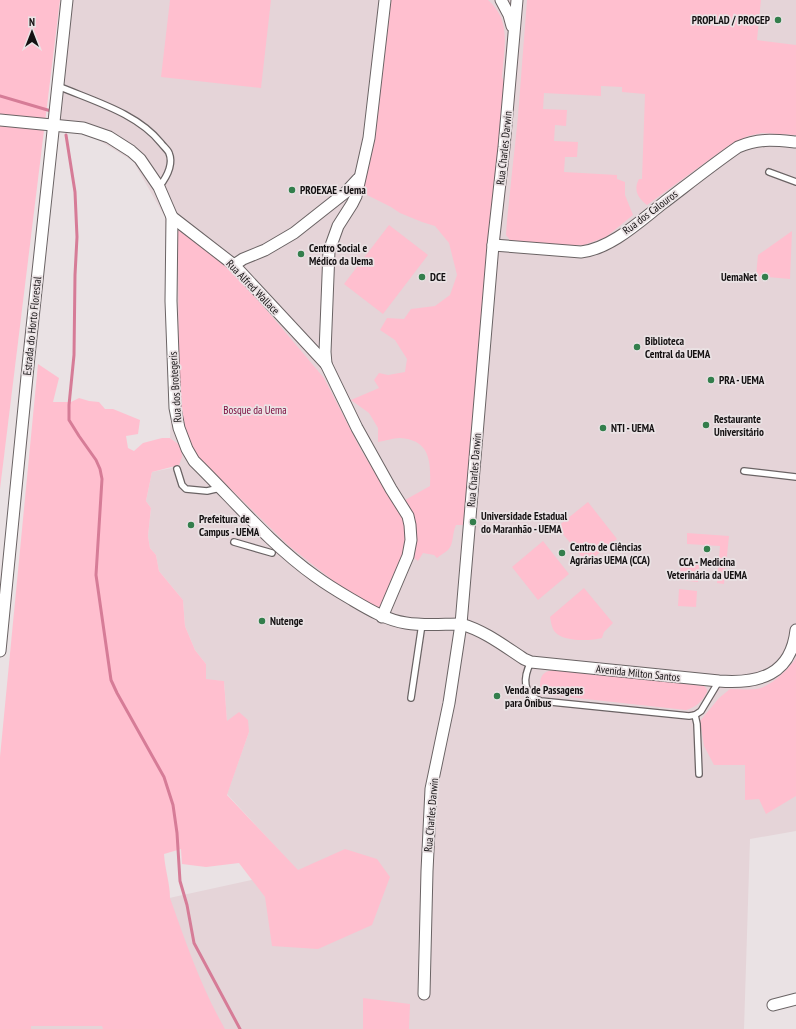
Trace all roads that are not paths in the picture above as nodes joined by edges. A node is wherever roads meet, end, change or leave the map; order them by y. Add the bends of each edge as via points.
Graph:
1 (67, 0) edge
2 (385, 0) edge
3 (501, 0) edge
4 (517, 0) edge
5 (514, 41) junction
6 (57, 86) junction
7 (0, 120) edge
8 (54, 125) junction
9 (796, 142) edge
10 (769, 172) dead end
11 (360, 175) junction
12 (796, 182) edge
13 (159, 187) junction
14 (172, 217) junction
15 (493, 245) junction
16 (234, 265) junction
17 (326, 364) junction
18 (177, 469) dead end
19 (744, 471) dead end
20 (796, 477) edge
21 (220, 488) junction
22 (234, 542) dead end
23 (272, 553) dead end
24 (382, 616) junction
25 (422, 624) junction
26 (461, 624) junction
27 (796, 630) edge
28 (0, 651) edge
29 (531, 662) junction
30 (719, 681) junction
31 (411, 698) dead end
32 (694, 715) junction
33 (699, 774) dead end
34 (424, 994) dead end
35 (796, 998) edge
36 (773, 1005) dead end

1 - 6 street, Estrada do Horto Florestal
2 - 11 street via 369,138
3 - 5 street, Rua Charles Darwin via 509,14
4 - 5 street, Rua Charles Darwin
5 - 15 street, Rua Charles Darwin
6 - 8 street, Estrada do Horto Florestal
6 - 13 lane via 135,120 158,139 169,153 170,164 167,176
7 - 8 street, Rua dos Brotegeris
8 - 13 street, Rua dos Brotegeris via 83,128 109,137 131,150
8 - 28 street, Estrada do Horto Florestal
9 - 15 street, Rua dos Calouros via 767,139 738,147 638,222 595,249 581,252
10 - 12 lane
11 - 16 street via 346,192 294,233
11 - 17 street via 354,200 338,226 329,251
13 - 14 street, Rua dos Brotegeris
14 - 16 street, Rua Alfred Wallace
14 - 21 street, Rua dos Brotegeris via 171,301 174,394 178,428 194,461
15 - 26 street, Rua Charles Darwin
16 - 17 street, Rua Alfred Wallace
17 - 24 street via 357,428 408,516 410,525 412,535 409,552
18 - 21 lane via 182,485 186,489 207,491
19 - 20 lane
21 - 24 street, Rua dos Brotegeris via 296,562 340,592
22 - 23 lane
24 - 25 street, Rua dos Brotegeris via 406,623
25 - 26 street, Rua dos Brotegeris
25 - 31 lane
26 - 29 street, Avenida Milton Santos via 479,631
26 - 34 street, Rua Charles Darwin via 449,703 431,790
27 - 30 street, Avenida Milton Santos via 793,650 774,671 750,681
29 - 30 street, Avenida Milton Santos
29 - 32 lane via 526,674 526,684 532,696 541,701
30 - 32 lane via 701,711
32 - 33 lane via 697,724
35 - 36 street

